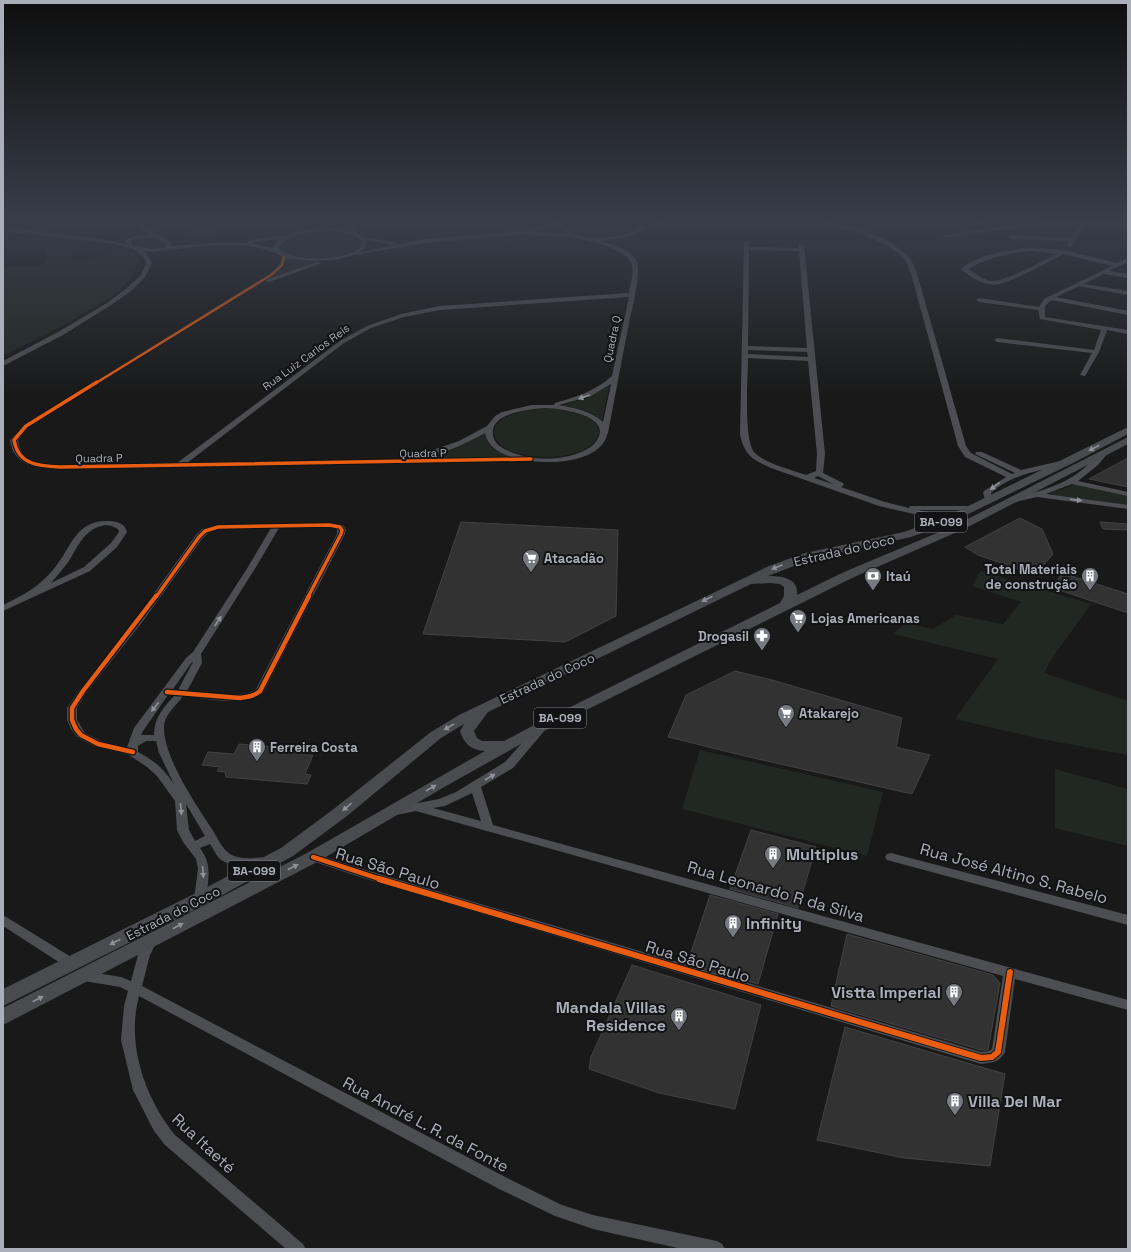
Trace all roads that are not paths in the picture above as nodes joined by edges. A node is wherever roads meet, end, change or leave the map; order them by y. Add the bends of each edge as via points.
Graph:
1 (141, 278) edge
2 (264, 278) edge
3 (275, 278) edge
4 (635, 278) edge
5 (746, 278) edge
6 (804, 278) edge
7 (915, 278) edge
8 (977, 278) edge
9 (1010, 278) edge
10 (1089, 278) edge
11 (1077, 284) junction
12 (247, 290) junction
13 (1128, 293) edge
14 (632, 295) junction
15 (1050, 298) junction
16 (979, 300) dead end
17 (1041, 309) junction
18 (1128, 313) edge
19 (1105, 328) junction
20 (1128, 332) edge
21 (997, 340) dead end
22 (745, 348) junction
23 (810, 350) junction
24 (1096, 352) junction
25 (745, 356) junction
26 (811, 359) junction
27 (3, 364) edge
28 (1082, 375) dead end
29 (614, 377) junction
30 (547, 406) junction
31 (490, 427) junction
32 (1128, 430) edge
33 (604, 433) junction
34 (1128, 440) edge
35 (967, 449) junction
36 (1104, 453) junction
37 (531, 459) junction
38 (1069, 461) junction
39 (382, 462) junction
40 (179, 466) junction
41 (1008, 467) junction
42 (1001, 471) junction
43 (1019, 472) junction
44 (818, 473) junction
45 (1010, 476) junction
46 (807, 477) junction
47 (1073, 482) junction
48 (860, 494) junction
49 (1128, 494) edge
50 (1037, 495) junction
51 (989, 500) junction
52 (1008, 502) junction
53 (894, 506) junction
54 (1128, 507) edge
55 (973, 508) junction
56 (952, 518) junction
57 (276, 526) junction
58 (54, 575) junction
59 (67, 579) junction
60 (742, 582) junction
61 (32, 594) junction
62 (786, 605) junction
63 (3, 608) edge
64 (196, 654) junction
65 (167, 692) junction
66 (180, 693) junction
67 (484, 708) junction
68 (541, 727) junction
69 (160, 738) junction
70 (509, 744) junction
71 (133, 748) junction
72 (167, 759) junction
73 (152, 765) junction
74 (475, 786) junction
75 (415, 807) junction
76 (388, 812) junction
77 (488, 827) junction
78 (212, 838) junction
79 (193, 847) junction
80 (313, 857) junction
81 (891, 857) dead end
82 (272, 861) junction
83 (200, 899) junction
84 (3, 920) edge
85 (1128, 920) edge
86 (151, 940) junction
87 (78, 970) junction
88 (1010, 972) junction
89 (135, 988) junction
90 (3, 998) edge
91 (1128, 1004) edge
92 (3, 1017) edge
93 (298, 1249) edge
94 (717, 1249) edge

1 - 27 street via 105,307
2 - 12 street, Quadra P
3 - 12 street
4 - 14 street, Quadra Q
5 - 22 street
6 - 23 street
7 - 35 street via 960,438
8 - 9 street via 994,283
10 - 11 street
11 - 13 street
11 - 15 street
12 - 40 street, Quadra P via 37,418 14,440 14,446 21,458 44,466
14 - 29 street, Quadra Q
14 - 40 street, Rua Luiz Carlos Reis via 440,308 403,315 368,327 342,342
15 - 17 street via 1044,301
15 - 18 street
16 - 17 street
17 - 19 street via 1041,316 1046,319
19 - 20 street
19 - 24 street
21 - 24 street
22 - 23 street
22 - 25 street
23 - 26 street
24 - 28 street
25 - 26 street
25 - 46 street via 744,434 747,449 758,459
26 - 44 street via 822,454
29 -> 30 street via 605,386 582,398
29 - 33 street
30 - 31 street via 505,414 495,420
30 - 33 street via 569,408 588,414 602,426
31 - 37 street via 488,435 492,443 515,456
31 - 39 street via 453,447
32 -> 38 highway, Estrada do Coco / BA-099
33 - 37 street via 597,445 581,454 549,460
34 - 36 highway, Estrada do Coco / BA-099
35 - 41 street
35 - 42 street via 968,455
36 - 47 street via 1088,472
36 - 52 highway, Estrada do Coco / BA-099
37 - 39 street, Quadra P
38 - 43 street
38 - 51 highway, Estrada do Coco / BA-099
39 - 40 street, Quadra P
41 - 42 street
41 - 43 street
42 - 45 street
43 - 45 street
44 - 46 street
44 - 48 street
45 -> 51 street via 990,490
46 - 48 street
47 - 49 street
47 - 50 street
48 - 53 street
50 - 52 street
50 -> 54 street
51 - 55 highway, Estrada do Coco / BA-099
52 - 62 highway, Estrada do Coco / BA-099 via 960,527 848,574
53 - 55 street
53 - 56 street
55 - 56 highway, Estrada do Coco / BA-099
56 -> 60 highway, Estrada do Coco / BA-099 via 907,535 789,562
64 -> 57 street
57 - 66 street via 329,525 342,530 342,534 266,681 260,691 248,697
57 - 71 street via 218,527 199,536 140,619 75,702 72,720 81,735 98,744
58 - 59 street
58 - 59 street via 65,561 78,536 89,527 109,523 122,528 123,532 114,545 87,569
58 - 61 street
59 - 61 street
60 - 62 highway via 766,580 790,585 792,595
60 -> 67 highway, Estrada do Coco / BA-099
61 - 63 street
62 - 68 highway, Estrada do Coco / BA-099
64 - 65 street
64 - 66 street via 196,664
65 - 66 street
65 -> 71 street via 138,730
66 - 69 street via 158,726
67 - 70 highway via 467,731 469,739 475,744 486,746
67 -> 82 highway, Estrada do Coco / BA-099 via 436,735 341,812
68 - 70 highway, Estrada do Coco / BA-099
74 -> 68 street via 508,765
69 - 71 street via 144,738
69 - 72 street
76 -> 70 highway, Estrada do Coco / BA-099
71 - 73 street via 138,757
72 - 73 street via 161,764
72 - 78 street
73 -> 79 street via 161,773 180,800 183,830
74 - 75 street via 441,803
74 - 77 street
75 - 76 street
75 - 77 street, Rua Leonardo R da Silva
76 - 80 highway, Estrada do Coco / BA-099
77 - 88 street, Rua Leonardo R da Silva
78 - 79 street
78 - 82 street via 228,860
79 -> 83 street via 201,858 204,869
86 -> 80 highway, Estrada do Coco / BA-099
80 - 88 street, Rua São Paulo via 981,1058 992,1057 998,1052
81 - 85 street, Rua José Altino S. Rabelo
82 - 83 highway, Estrada do Coco / BA-099
83 -> 87 highway, Estrada do Coco / BA-099
84 - 87 street
86 - 87 highway, Estrada do Coco / BA-099
86 - 89 street
87 - 89 street, Rua André L. R. da Fonte
87 - 90 highway, Estrada do Coco / BA-099
92 -> 87 highway, Estrada do Coco / BA-099
88 - 91 street, Rua Leonardo R da Silva
89 - 93 street, Rua Itaeté via 130,1006 128,1040 140,1090 159,1126 170,1140
89 - 94 street, Rua André L. R. da Fonte via 504,1184 560,1211 593,1222

